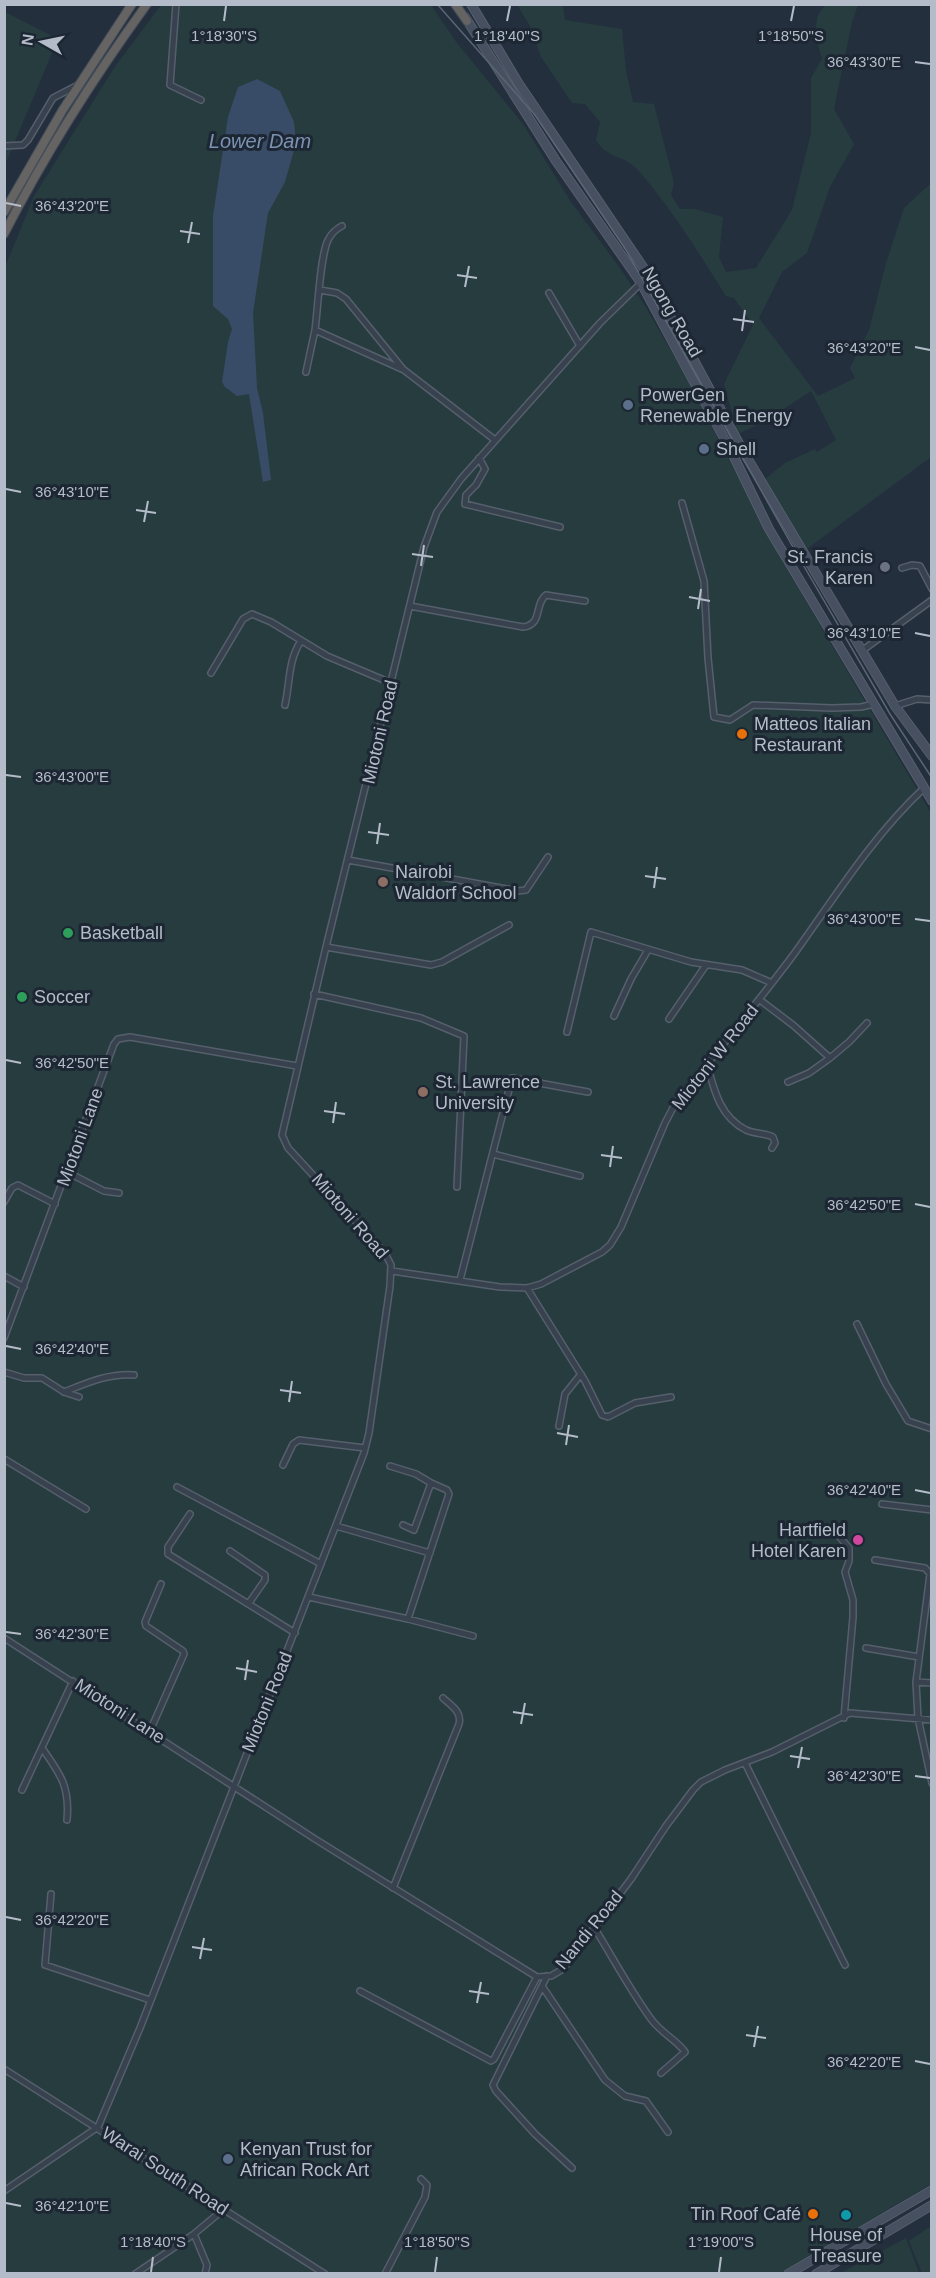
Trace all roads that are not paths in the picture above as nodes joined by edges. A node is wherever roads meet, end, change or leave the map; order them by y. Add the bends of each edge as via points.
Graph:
1 (132, 4) edge
2 (147, 4) edge
3 (176, 4) edge
4 (457, 4) edge
5 (471, 4) edge
6 (467, 21) joint
7 (78, 85) junction
8 (201, 100) dead end
9 (4, 146) edge
10 (4, 212) edge
11 (342, 226) dead end
12 (4, 234) edge
13 (641, 283) junction
14 (320, 290) junction
15 (549, 293) dead end
16 (315, 330) junction
17 (580, 346) junction
18 (404, 370) junction
19 (306, 372) dead end
20 (495, 440) junction
21 (479, 458) junction
22 (682, 503) dead end
23 (560, 527) dead end
24 (807, 559) junction
25 (902, 567) dead end
26 (794, 570) junction
27 (932, 589) edge
28 (585, 600) dead end
29 (932, 600) edge
30 (410, 606) junction
31 (301, 641) junction
32 (863, 650) junction
33 (211, 673) dead end
34 (391, 683) junction
35 (932, 700) edge
36 (874, 704) junction
37 (285, 705) dead end
38 (895, 706) junction
39 (932, 756) edge
40 (924, 789) junction
41 (932, 801) edge
42 (548, 857) dead end
43 (348, 860) junction
44 (509, 925) dead end
45 (326, 946) junction
46 (648, 950) junction
47 (706, 965) junction
48 (772, 983) junction
49 (314, 994) junction
50 (760, 1000) junction
51 (614, 1016) dead end
52 (669, 1019) dead end
53 (867, 1023) dead end
54 (567, 1032) dead end
55 (830, 1058) junction
56 (707, 1064) junction
57 (297, 1066) junction
58 (788, 1082) dead end
59 (588, 1092) dead end
60 (772, 1148) dead end
61 (493, 1154) junction
62 (67, 1172) junction
63 (580, 1176) dead end
64 (456, 1187) dead end
65 (119, 1193) dead end
66 (4, 1202) edge
67 (55, 1204) junction
68 (392, 1272) junction
69 (4, 1276) edge
70 (460, 1280) junction
71 (24, 1287) junction
72 (527, 1288) junction
73 (4, 1320) edge
74 (11, 1323) junction
75 (857, 1324) dead end
76 (4, 1338) edge
77 (4, 1372) edge
78 (581, 1374) junction
79 (134, 1375) dead end
80 (64, 1392) junction
81 (79, 1397) dead end
82 (671, 1397) dead end
83 (559, 1426) dead end
84 (932, 1429) edge
85 (365, 1448) junction
86 (4, 1459) edge
87 (283, 1465) dead end
88 (390, 1466) dead end
89 (432, 1483) junction
90 (177, 1487) dead end
91 (882, 1504) dead end
92 (86, 1509) dead end
93 (932, 1510) edge
94 (190, 1514) dead end
95 (403, 1525) dead end
96 (336, 1526) junction
97 (831, 1527) dead end
98 (230, 1551) dead end
99 (430, 1553) junction
100 (875, 1560) dead end
101 (321, 1564) junction
102 (930, 1580) edge
103 (161, 1584) dead end
104 (309, 1597) junction
105 (249, 1603) junction
106 (408, 1619) junction
107 (295, 1632) junction
108 (473, 1636) dead end
109 (4, 1638) edge
110 (866, 1648) dead end
111 (919, 1657) junction
112 (73, 1681) junction
113 (916, 1682) junction
114 (932, 1683) edge
115 (444, 1698) dead end
116 (844, 1718) junction
117 (918, 1718) junction
118 (932, 1720) edge
119 (150, 1731) junction
120 (42, 1748) junction
121 (745, 1763) junction
122 (932, 1783) edge
123 (233, 1786) junction
124 (22, 1790) dead end
125 (67, 1820) dead end
126 (393, 1888) junction
127 (51, 1894) dead end
128 (594, 1927) junction
129 (845, 1965) dead end
130 (547, 1976) junction
131 (537, 1977) junction
132 (542, 1986) junction
133 (360, 1991) dead end
134 (150, 2000) junction
135 (4, 2068) edge
136 (661, 2073) dead end
137 (98, 2127) junction
138 (668, 2132) dead end
139 (572, 2168) dead end
140 (421, 2178) dead end
141 (932, 2190) edge
142 (4, 2191) edge
143 (932, 2205) edge
144 (224, 2209) junction
145 (194, 2234) junction
146 (135, 2274) edge
147 (205, 2274) edge
148 (325, 2274) edge
149 (385, 2274) edge
150 (788, 2274) edge
151 (816, 2274) edge

1 - 7 highway
2 - 12 highway via 71,116
3 - 8 street via 170,85
4 - 6 highway
5 - 24 main road, Ngong Road via 523,91 645,270 743,451
6 - 13 main road, Ngong Road via 556,161
7 - 9 street via 48,103 23,145
7 - 10 highway
11 - 14 street via 328,240
13 - 17 street, Miotoni Road
13 - 26 main road, Ngong Road
14 - 16 street
14 - 18 street via 346,299
15 - 17 street
16 - 18 street
16 - 19 street
17 - 20 street, Miotoni Road
18 - 20 street
20 - 21 street, Miotoni Road
21 - 23 street via 485,469 466,495 465,504
21 - 30 street, Miotoni Road via 437,512
22 - 36 street via 704,581 714,717 730,720 753,705 832,708
24 - 26 main road via 797,561
24 - 32 main road, Ngong Road
25 - 27 street via 920,566
26 - 36 main road, Ngong Road
28 - 30 street via 546,595 536,622 529,627
29 - 32 street
30 - 34 street, Miotoni Road
31 - 33 street via 271,622 247,615
31 - 34 street via 340,663
31 - 37 street via 291,661
32 - 38 main road, Ngong Road
34 - 43 street, Miotoni Road
35 - 38 street via 917,699
36 - 40 main road, Ngong Road
38 - 39 main road, Ngong Road
40 - 41 main road, Ngong Road
40 - 48 street, Miotoni W Road via 856,865
42 - 43 street via 526,890 518,891
43 - 45 street, Miotoni Road
44 - 45 street via 431,965
45 - 49 street, Miotoni Road
46 - 47 street
46 - 51 street
46 - 54 street via 591,932
47 - 48 street via 742,970
47 - 52 street
48 - 50 street, Miotoni W Road
49 - 57 street, Miotoni Road
49 - 64 street via 421,1018 464,1036
50 - 55 street
50 - 56 street, Miotoni W Road
53 - 55 street
55 - 58 street
56 - 60 street via 725,1114 746,1130 773,1137
56 - 72 street, Miotoni W Road via 670,1112 610,1245 563,1273
57 - 62 street, Miotoni Lane via 130,1037 118,1039
57 - 68 street, Miotoni Road via 282,1132 284,1143 377,1242 388,1257
59 - 61 street via 512,1078
61 - 63 street
61 - 70 street
62 - 65 street via 104,1191
62 - 67 street, Miotoni Lane
66 - 67 street via 18,1185
67 - 71 street, Miotoni Lane
68 - 70 street, Miotoni W Road
68 - 85 street, Miotoni Road
69 - 71 street
70 - 72 street, Miotoni W Road
71 - 74 street, Miotoni Lane
72 - 78 street
73 - 74 street
74 - 76 street, Miotoni Lane
75 - 84 street via 908,1421
77 - 80 street via 42,1378
78 - 82 street via 605,1417 635,1403
78 - 83 street via 565,1394
79 - 80 street via 108,1377
80 - 81 street
85 - 87 street via 299,1440
85 - 96 street, Miotoni Road
86 - 92 street
88 - 89 street
89 - 95 street via 414,1530
89 - 99 street via 449,1494
90 - 101 street
91 - 93 street
94 - 105 street via 168,1547 168,1554
96 - 99 street
96 - 101 street, Miotoni Road
97 - 116 street via 849,1548 845,1572 853,1600
98 - 105 street via 265,1575
99 - 106 street
100 - 102 street via 925,1568
101 - 104 street, Miotoni Road
102 - 111 street
103 - 119 street via 145,1622 184,1654
104 - 106 street
104 - 107 street, Miotoni Road
105 - 107 street
106 - 108 street
107 - 123 street, Miotoni Road
109 - 112 street, Miotoni Lane
110 - 111 street
111 - 113 street
112 - 119 street, Miotoni Lane
112 - 120 street
113 - 114 street
113 - 117 street
115 - 126 street via 457,1711 459,1724
116 - 117 street, Nandi Road via 850,1713
116 - 121 street, Nandi Road
117 - 118 street, Nandi Road
117 - 122 street
119 - 123 street, Miotoni Lane
120 - 124 street
120 - 125 street via 65,1786 69,1799
121 - 128 street, Nandi Road via 697,1785
121 - 129 street
123 - 126 street, Nandi Road
123 - 134 street, Miotoni Road
126 - 131 street, Nandi Road
127 - 134 street via 45,1965
128 - 130 street, Nandi Road via 563,1969
128 - 136 street via 651,2019 685,2052
130 - 131 street, Nandi Road
130 - 132 street
131 - 133 street via 491,2061
132 - 138 street via 605,2080 625,2096 646,2100
132 - 139 street via 493,2085 535,2134
134 - 137 street, Miotoni Road
135 - 137 street, Warai South Road
137 - 142 street
137 - 144 street, Warai South Road
140 - 149 street via 427,2186 426,2197
141 - 150 main road
143 - 151 main road
144 - 145 street
144 - 148 street, Warai South Road
145 - 146 street
145 - 147 street via 207,2265

